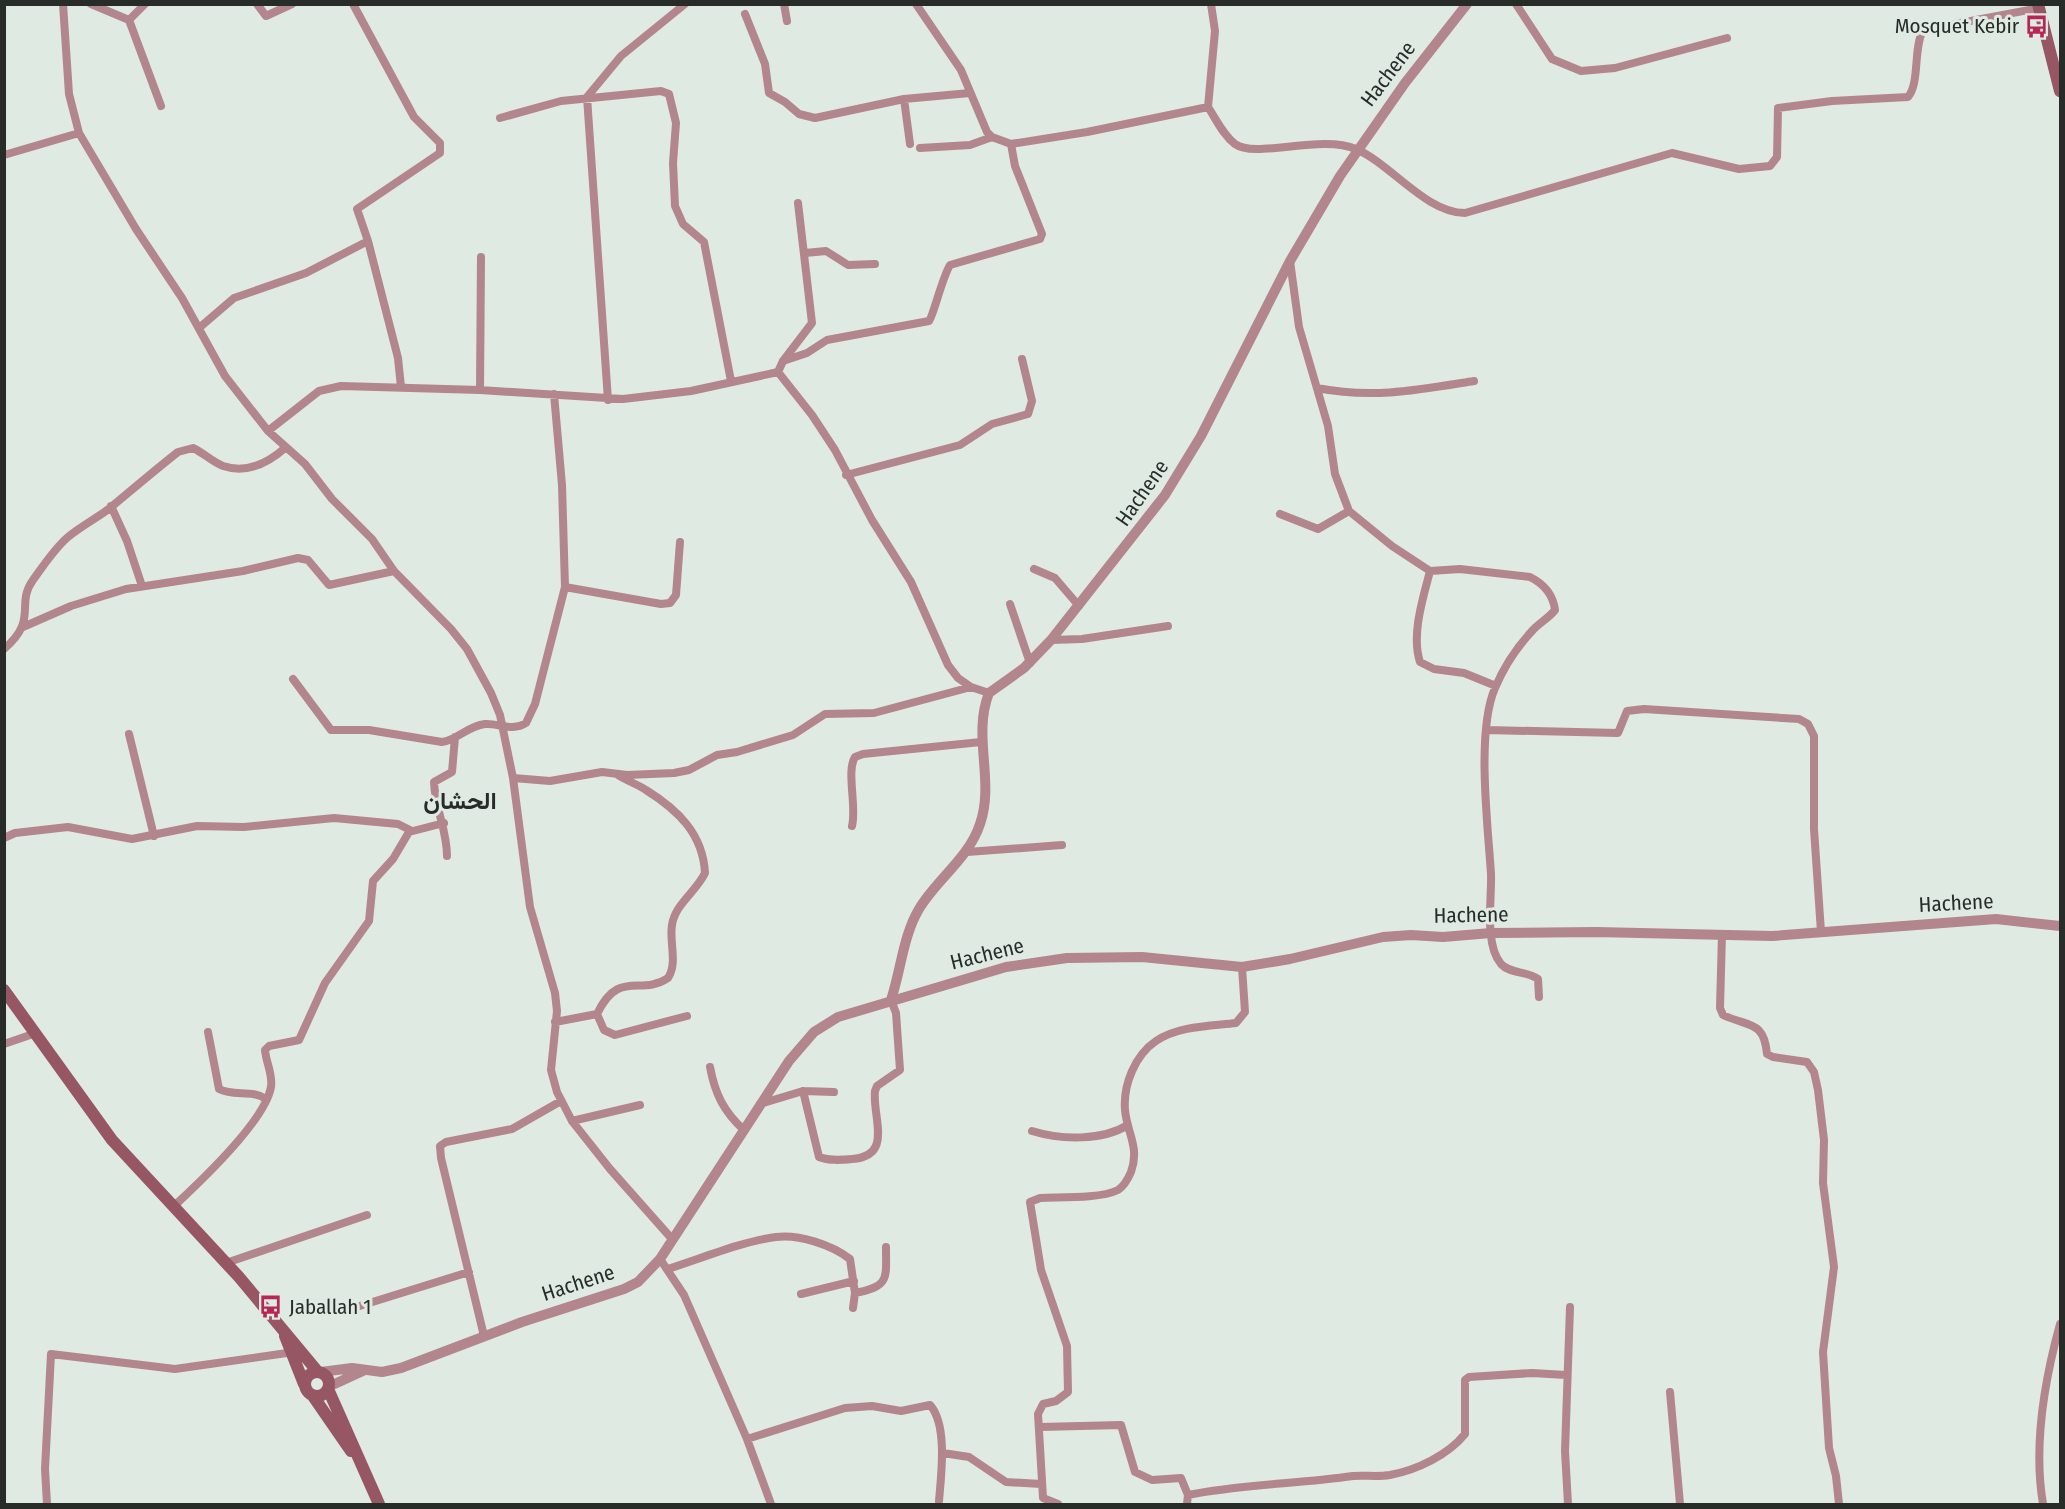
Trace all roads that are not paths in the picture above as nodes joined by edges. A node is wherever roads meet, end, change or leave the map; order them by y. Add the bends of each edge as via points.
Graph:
1 (63, 4) edge
2 (91, 4) edge
3 (145, 4) edge
4 (257, 4) edge
5 (292, 4) edge
6 (353, 4) edge
7 (685, 4) edge
8 (784, 4) edge
9 (916, 4) edge
10 (1211, 4) edge
11 (1467, 4) edge
12 (1516, 4) edge
13 (2038, 6) edge
14 (745, 14) dead end
15 (129, 20) junction
16 (787, 21) dead end
17 (1727, 38) dead end
18 (2061, 91) edge
19 (970, 93) junction
20 (587, 97) junction
21 (904, 99) junction
22 (161, 106) dead end
23 (1208, 107) junction
24 (500, 118) dead end
25 (79, 133) junction
26 (992, 137) junction
27 (910, 144) dead end
28 (1011, 144) junction
29 (920, 148) dead end
30 (1357, 149) junction
31 (4, 155) edge
32 (798, 203) dead end
33 (368, 241) junction
34 (805, 253) junction
35 (481, 257) dead end
36 (1290, 261) junction
37 (875, 264) dead end
38 (199, 328) junction
39 (1022, 358) dead end
40 (783, 361) junction
41 (778, 372) junction
42 (731, 381) junction
43 (1474, 381) dead end
44 (401, 387) junction
45 (1317, 388) junction
46 (480, 390) junction
47 (554, 394) junction
48 (608, 399) junction
49 (267, 431) junction
50 (285, 448) junction
51 (846, 475) junction
52 (111, 506) junction
53 (1349, 511) junction
54 (1280, 514) dead end
55 (680, 542) dead end
56 (1034, 569) dead end
57 (394, 571) junction
58 (1431, 571) junction
59 (142, 586) junction
60 (565, 587) junction
61 (1010, 604) dead end
62 (1079, 606) junction
63 (1168, 626) dead end
64 (23, 627) junction
65 (1051, 640) junction
66 (4, 649) edge
67 (1030, 663) junction
68 (293, 679) dead end
69 (1496, 686) junction
70 (971, 687) junction
71 (989, 693) junction
72 (502, 727) junction
73 (1487, 730) junction
74 (129, 734) dead end
75 (455, 737) junction
76 (981, 742) junction
77 (615, 773) junction
78 (513, 778) junction
79 (444, 823) junction
80 (852, 826) dead end
81 (412, 831) junction
82 (153, 836) junction
83 (4, 838) edge
84 (1062, 845) dead end
85 (967, 852) junction
86 (447, 856) dead end
87 (2061, 926) edge
88 (1821, 932) junction
89 (1491, 933) junction
90 (1722, 934) junction
91 (1242, 967) junction
92 (4, 990) edge
93 (1539, 997) dead end
94 (891, 1000) junction
95 (597, 1014) junction
96 (687, 1016) dead end
97 (555, 1022) junction
98 (208, 1032) dead end
99 (36, 1034) junction
100 (4, 1044) edge
101 (710, 1067) dead end
102 (803, 1091) junction
103 (834, 1092) dead end
104 (266, 1100) junction
105 (561, 1101) junction
106 (760, 1104) junction
107 (640, 1105) dead end
108 (572, 1121) junction
109 (1128, 1125) junction
110 (744, 1130) junction
111 (1032, 1131) dead end
112 (173, 1207) junction
113 (367, 1215) dead end
114 (672, 1239) junction
115 (886, 1247) dead end
116 (660, 1259) junction
117 (226, 1263) junction
118 (668, 1269) junction
119 (470, 1272) junction
120 (854, 1281) junction
121 (855, 1293) junction
122 (801, 1294) dead end
123 (1570, 1307) dead end
124 (853, 1308) dead end
125 (350, 1309) dead end
126 (2061, 1324) edge
127 (484, 1336) junction
128 (295, 1352) junction
129 (365, 1370) junction
130 (320, 1372) junction
131 (1566, 1374) junction
132 (304, 1384) junction
133 (328, 1388) junction
134 (1670, 1392) dead end
135 (314, 1396) junction
136 (1040, 1427) junction
137 (747, 1438) junction
138 (943, 1453) junction
139 (358, 1459) junction
140 (1041, 1484) junction
141 (1187, 1500) edge
142 (939, 1501) dead end
143 (47, 1504) edge
144 (379, 1504) edge
145 (771, 1504) edge
146 (1058, 1504) edge
147 (1568, 1504) edge
148 (1680, 1504) edge
149 (1839, 1504) edge
150 (2043, 1504) edge

1 - 25 street via 69,94
2 - 15 street
3 - 15 street
4 - 5 street via 266,16
6 - 33 street via 414,117 442,148 433,159 357,209
7 - 20 street via 621,56
8 - 16 street
9 - 19 street via 961,70
10 - 23 street via 1215,31
11 - 30 street, Hachene
12 - 17 street via 1552,59 1581,71 1615,68
13 - 18 main road
13 - 30 street via 1923,30 1914,89 1908,97 1832,100 1778,108 1777,158 1770,166 1739,169 1672,153 1475,212 1456,213 1444,209
14 - 21 street via 765,64 769,93 799,114 815,118
15 - 22 street
19 - 21 street
19 - 26 street
20 - 24 street
20 - 42 street via 661,91 669,94 676,123 675,206 683,224 704,242
20 - 48 street
21 - 27 street
23 - 28 street
23 - 30 street via 1221,128 1241,148 1321,143
25 - 31 street
25 - 38 street
26 - 28 street
26 - 29 street via 970,145
28 - 40 street via 1013,160 1042,234 1040,240 950,265 929,321 827,340 807,353
30 - 36 street, Hachene
32 - 34 street
33 - 38 street via 306,273 234,298
33 - 44 street via 398,358
34 - 37 street via 826,251 848,266
34 - 40 street via 812,323
35 - 46 street
36 - 45 street via 1299,327
36 - 62 street, Hachene via 1186,463 1140,531
38 - 49 street via 225,376
39 - 51 street via 1032,401 1028,414 992,424 960,445
40 - 41 street
41 - 42 street
41 - 51 street via 824,433
42 - 48 street via 664,395
43 - 45 street via 1388,394
44 - 46 street
44 - 49 street via 354,385 319,391
45 - 53 street via 1335,474
46 - 47 street
47 - 48 street
47 - 60 street
49 - 50 street
50 - 52 street via 266,463 241,468 223,466 197,450 184,449
50 - 57 street via 305,464 332,499 372,539
51 - 70 street via 911,582 948,665
52 - 59 street via 128,541
52 - 64 street via 66,539 32,581 25,595 27,614
53 - 54 street via 1318,529
53 - 58 street
55 - 60 street via 676,595 670,603
56 - 62 street via 1056,578
57 - 59 street via 328,585 302,558
57 - 72 street via 467,649 491,693
58 - 69 street via 1419,619 1420,662
58 - 69 street via 1460,569 1530,577 1550,592 1555,610 1517,649
59 - 64 street via 71,606
60 - 72 street via 530,718 522,726
61 - 67 street
62 - 65 street, Hachene
63 - 65 street
64 - 66 street
65 - 67 street, Hachene
67 - 71 street, Hachene
68 - 75 street via 329,729 369,730 442,742
69 - 73 street via 1489,705
70 - 71 street
70 - 77 street via 874,713 825,714 793,735 717,755 683,772
71 - 76 street
72 - 75 street via 487,723
72 - 78 street
73 - 88 street via 1618,733 1627,711 1644,709 1799,720 1808,724 1814,736 1814,829
73 - 89 street via 1485,783
74 - 82 street
75 - 79 street via 453,772 434,782 439,817
76 - 80 street via 855,758
76 - 85 street via 985,804
77 - 78 street via 550,781
77 - 95 street via 645,789 686,820 697,839 705,873 675,914 668,978 614,990 602,1001
78 - 97 street via 530,907 555,993
79 - 81 street
79 - 86 street
81 - 82 street via 398,824 334,818 197,826
81 - 104 street via 373,881 369,921 325,983 299,1040 265,1050 271,1085
82 - 83 street via 132,839 68,827 15,833
84 - 85 street
85 - 94 street via 929,895 914,920
87 - 88 street, Hachene via 1996,919
88 - 90 street, Hachene via 1772,936
89 - 90 street, Hachene
89 - 91 street, Hachene via 1383,937
89 - 93 street via 1502,966 1538,979
90 - 149 street via 1723,1015 1760,1029 1766,1039 1767,1054 1807,1062 1816,1081 1834,1267 1823,1352 1829,1448
91 - 94 street, Hachene via 1134,956 1067,958 1006,967
91 - 109 street via 1242,1018 1236,1023 1175,1032 1145,1050 1128,1079
92 - 99 main road
94 - 102 street via 896,1012 900,1070 875,1091 879,1129 873,1152 853,1160 819,1157
94 - 106 street, Hachene via 838,1017 814,1032
95 - 96 street via 604,1030 615,1035
95 - 97 street
97 - 105 street via 551,1071
98 - 104 street via 219,1089 256,1094
99 - 100 street
99 - 112 main road via 112,1140
101 - 110 street via 718,1099
102 - 103 street
102 - 106 street
104 - 112 street via 234,1146
105 - 108 street
105 - 119 street via 512,1129 440,1146
106 - 110 street, Hachene
107 - 108 street
108 - 114 street
109 - 111 street via 1115,1133 1097,1135 1051,1137
109 - 136 street via 1135,1142 1135,1158 1122,1187 1108,1193 1030,1202 1041,1270 1067,1346 1070,1372 1065,1396 1040,1406
110 - 114 street, Hachene
112 - 117 main road
113 - 117 street
114 - 116 street, Hachene
115 - 121 street via 886,1276 882,1284
116 - 118 street
116 - 127 street, Hachene via 638,1282 624,1289
117 - 128 main road
118 - 120 street via 778,1236 817,1243 844,1254 850,1259
118 - 137 street via 684,1295
119 - 125 street
119 - 127 street
120 - 121 street
120 - 122 street
121 - 124 street
123 - 131 street
126 - 150 street via 2050,1369 2037,1462
127 - 129 street, Hachene via 401,1368
128 - 130 main road
128 - 132 main road
128 - 143 street via 175,1369 51,1354
129 - 130 street, Hachene
129 - 133 street
130 - 132 main road via 307,1376
130 - 133 main road via 328,1378
131 - 141 street via 1469,1377 1464,1380 1463,1393 1465,1434 1448,1450 1401,1472 1244,1486
131 - 147 street
132 - 135 main road
133 - 135 main road
133 - 139 main road
134 - 148 street
135 - 139 main road
136 - 140 street
136 - 141 street via 1121,1425 1135,1472 1152,1480 1181,1478
137 - 138 street via 845,1408 872,1406 901,1411 930,1405
137 - 145 street
138 - 140 street via 969,1457 1006,1482
138 - 142 street
139 - 144 main road
140 - 146 street via 1043,1498

